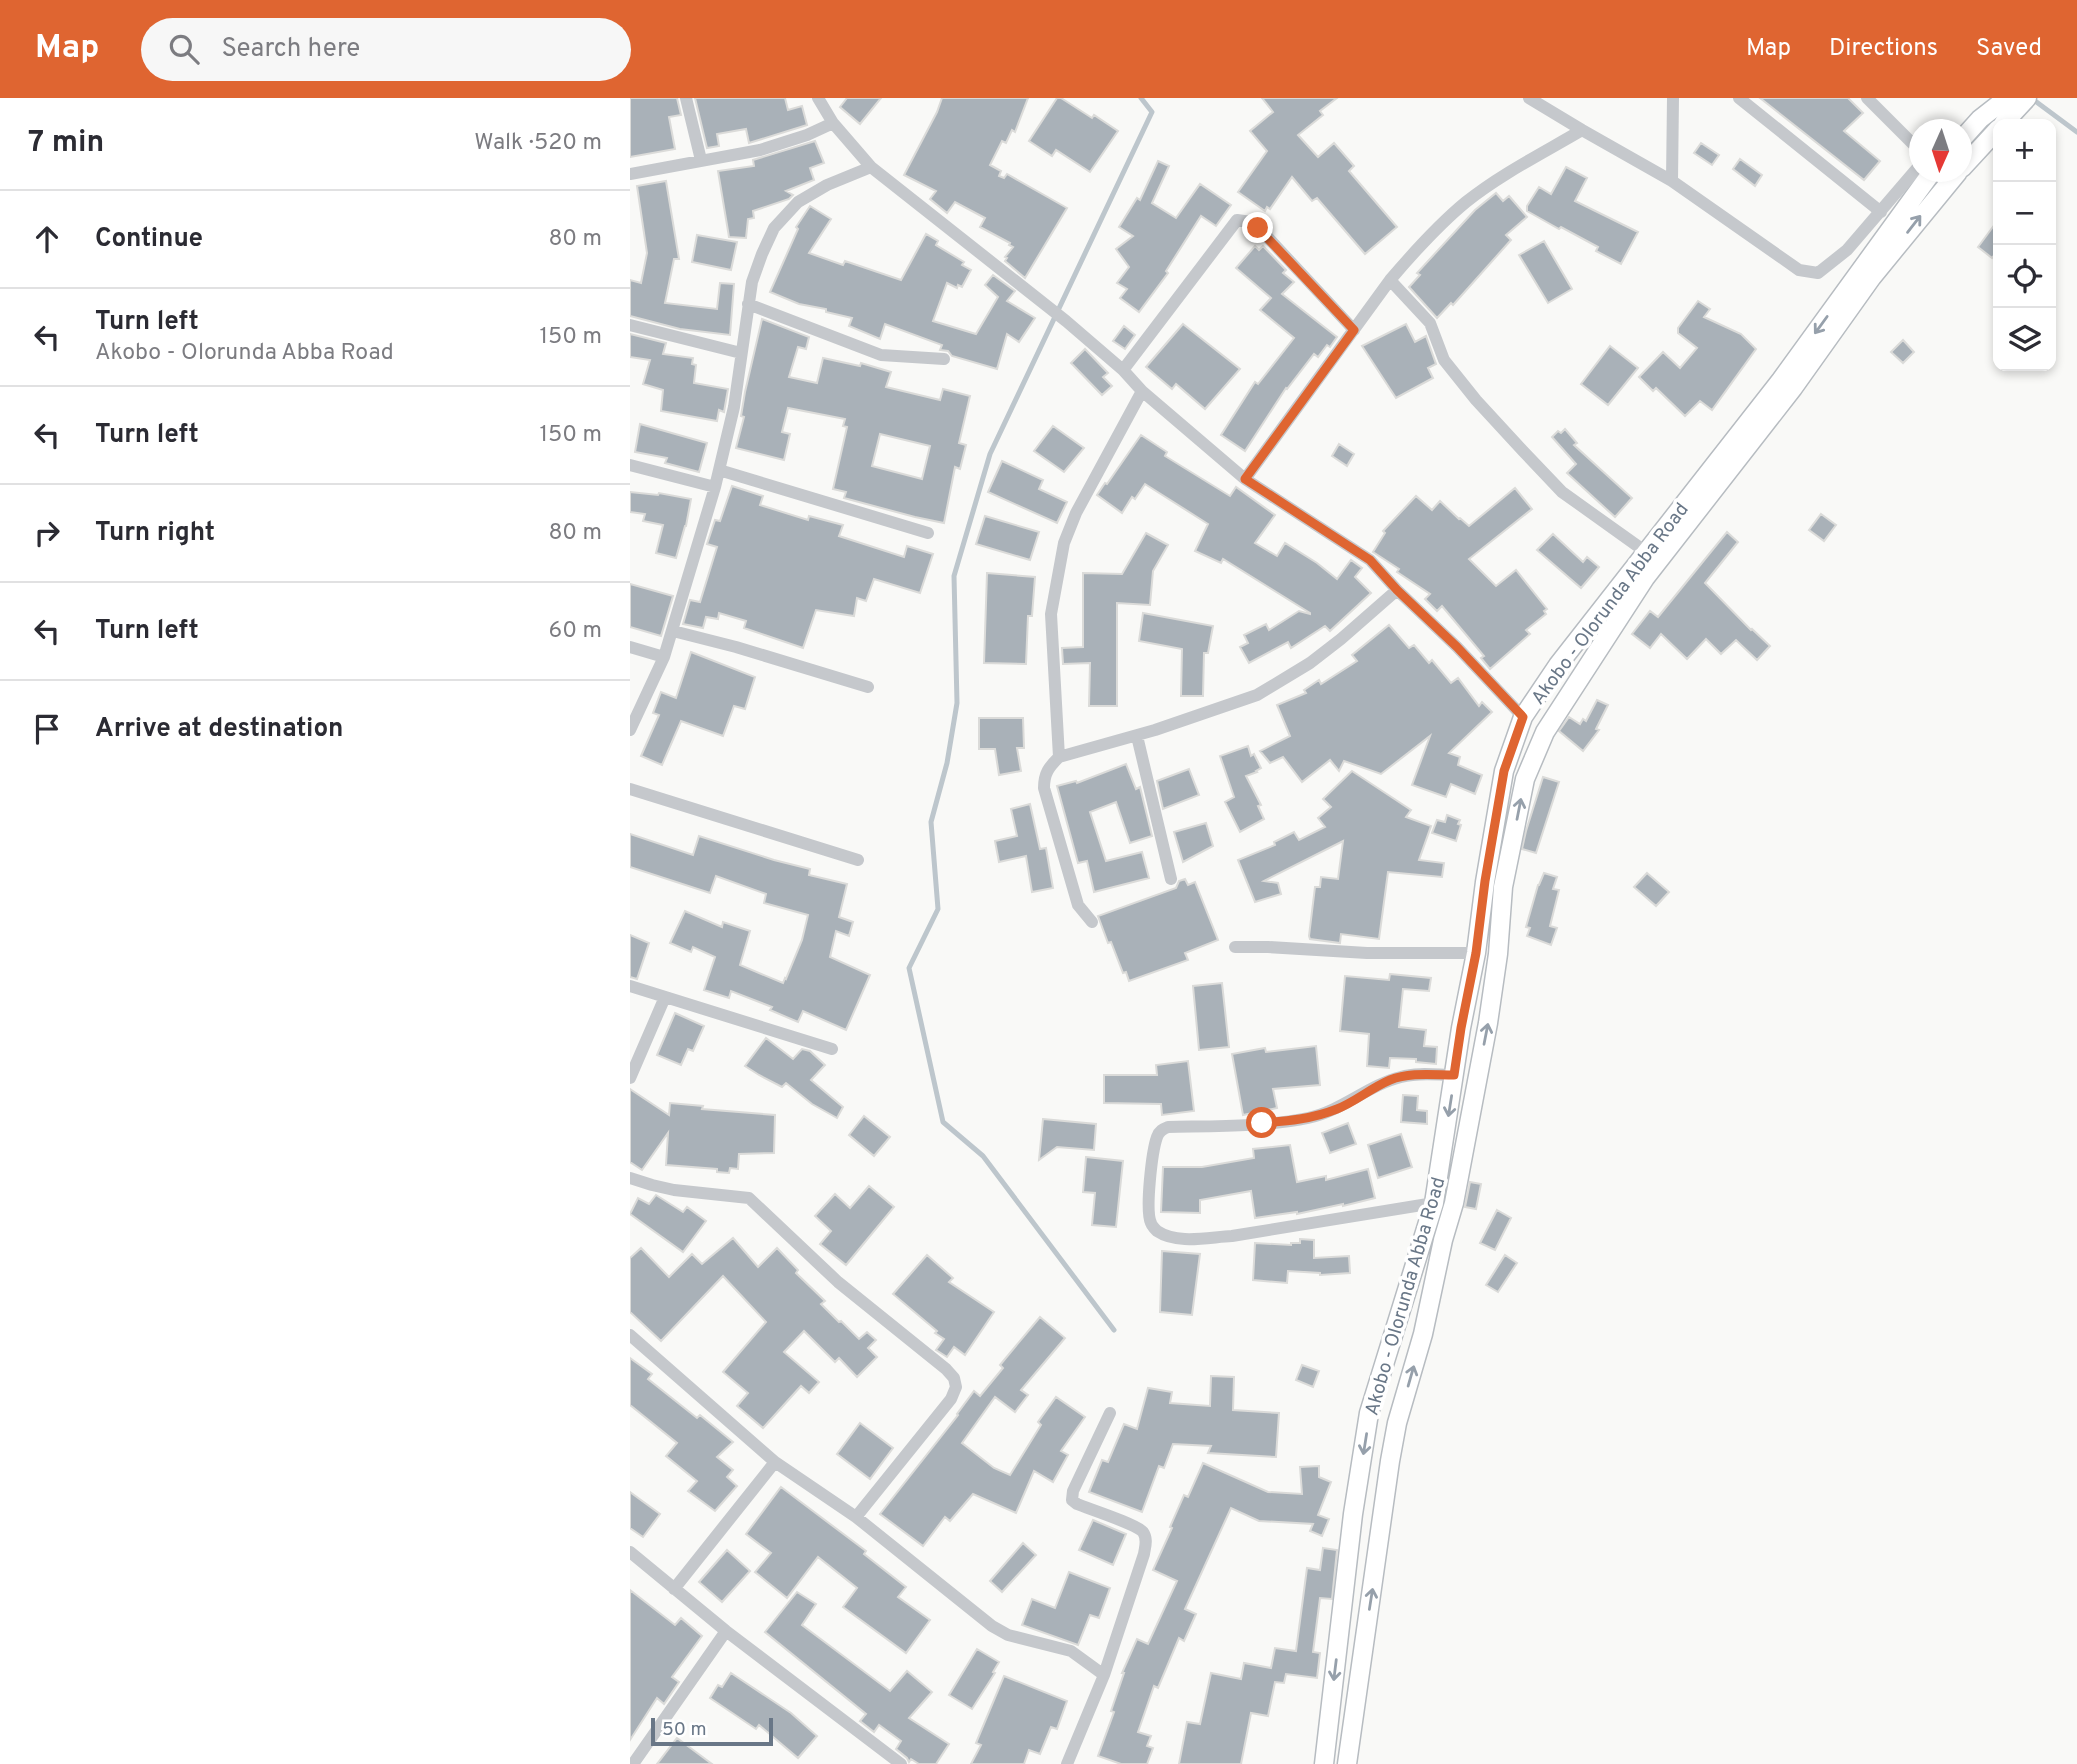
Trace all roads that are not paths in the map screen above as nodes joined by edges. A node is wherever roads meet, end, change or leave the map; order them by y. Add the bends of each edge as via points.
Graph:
1 (686, 98) edge
2 (818, 98) edge
3 (1529, 98) edge
4 (1673, 98) edge
5 (1739, 98) edge
6 (1867, 98) edge
7 (2017, 102) edge
8 (2006, 119) edge
9 (833, 123) junction
10 (1972, 128) edge
11 (1582, 130) junction
12 (1993, 134) edge
13 (1909, 140) edge
14 (1972, 156) edge
15 (701, 160) junction
16 (871, 167) junction
17 (630, 174) edge
18 (1909, 178) edge
19 (1672, 181) junction
20 (1925, 182) edge
21 (1950, 182) edge
22 (1881, 212) junction
23 (1390, 280) junction
24 (748, 304) junction
25 (630, 325) edge
26 (1354, 330) junction
27 (741, 352) junction
28 (944, 359) dead end
29 (1124, 370) junction
30 (1142, 391) junction
31 (630, 465) edge
32 (719, 470) junction
33 (1245, 479) junction
34 (715, 487) junction
35 (928, 533) dead end
36 (1646, 552) junction
37 (1397, 590) junction
38 (1594, 620) junction
39 (673, 631) junction
40 (1610, 632) junction
41 (630, 647) edge
42 (664, 657) junction
43 (868, 687) dead end
44 (1523, 717) junction
45 (630, 730) edge
46 (1137, 736) junction
47 (1059, 757) junction
48 (630, 789) edge
49 (858, 860) dead end
50 (1171, 878) dead end
51 (1092, 922) dead end
52 (1235, 947) dead end
53 (1476, 953) junction
54 (630, 986) edge
55 (665, 997) junction
56 (832, 1049) dead end
57 (1454, 1075) junction
58 (630, 1078) edge
59 (630, 1178) edge
60 (1434, 1203) junction
61 (630, 1335) edge
62 (1110, 1413) dead end
63 (775, 1462) junction
64 (856, 1517) junction
65 (630, 1552) edge
66 (1349, 1556) junction
67 (1377, 1561) junction
68 (674, 1589) junction
69 (726, 1631) junction
70 (1104, 1675) junction
71 (634, 1764) edge
72 (901, 1764) edge
73 (1067, 1764) edge
74 (1324, 1764) edge
75 (1347, 1764) edge

1 - 15 street
2 - 9 street
3 - 11 street
4 - 19 street
5 - 22 street
6 - 13 street
7 - 8 main road
7 - 10 main road via 1980,119
9 - 15 street via 760,150
9 - 16 street
11 - 19 street
11 - 23 street via 1466,203
12 - 14 main road
15 - 17 street
16 - 24 street via 798,202 774,228
16 - 29 street
18 - 22 street
19 - 22 street via 1799,270 1813,274 1847,250
20 -> 36 main road, Akobo - Olorunda Abba Road via 1782,380
40 -> 21 main road, Akobo - Olorunda Abba Road via 1645,578 1793,388 1872,277
23 - 26 street
23 - 36 street via 1430,323 1444,360 1531,460 1562,492
24 - 27 street
24 - 28 street via 881,355
25 - 27 street
26 - 29 street via 1258,228 1247,220 1237,220
26 - 33 street
27 - 32 street
29 - 30 street
30 - 33 street
30 - 47 street via 1064,543 1051,614
31 - 34 street
32 - 34 street
32 - 35 street
33 - 37 street via 1370,560
34 - 39 street
36 - 38 main road, Akobo - Olorunda Abba Road
37 - 44 street
37 - 46 street via 1310,663 1257,695
38 - 40 main road
38 - 44 main road, Akobo - Olorunda Abba Road
39 - 42 street
39 - 43 street
67 -> 40 main road, Akobo - Olorunda Abba Road via 1397,1423 1454,1203 1488,1023 1503,887 1525,779 1545,732
41 - 42 street
42 - 45 street
44 - 53 main road, Akobo - Olorunda Abba Road via 1504,771
46 - 47 street
46 - 50 street
47 - 51 street via 1049,766 1044,788 1078,905
48 - 49 street
52 - 53 street
53 - 57 main road, Akobo - Olorunda Abba Road
54 - 55 street
55 - 56 street
55 - 58 street
57 -> 60 main road, Akobo - Olorunda Abba Road
57 - 60 street via 1401,1077 1307,1119 1168,1127 1157,1138 1150,1174 1150,1222 1156,1231 1174,1237 1232,1236
59 - 64 street via 674,1190 749,1198 838,1282 954,1378 951,1399
60 -> 66 main road, Akobo - Olorunda Abba Road via 1369,1413
61 - 63 street
62 - 70 street via 1072,1500 1133,1526 1146,1539
63 - 64 street
63 - 68 street
64 - 70 street via 992,1626 1007,1635 1071,1651
65 - 68 street
66 - 67 main road
66 -> 74 main road, Akobo - Olorunda Abba Road
75 -> 67 main road, Akobo - Olorunda Abba Road
68 - 69 street
69 - 71 street
69 - 72 street
70 - 73 street

